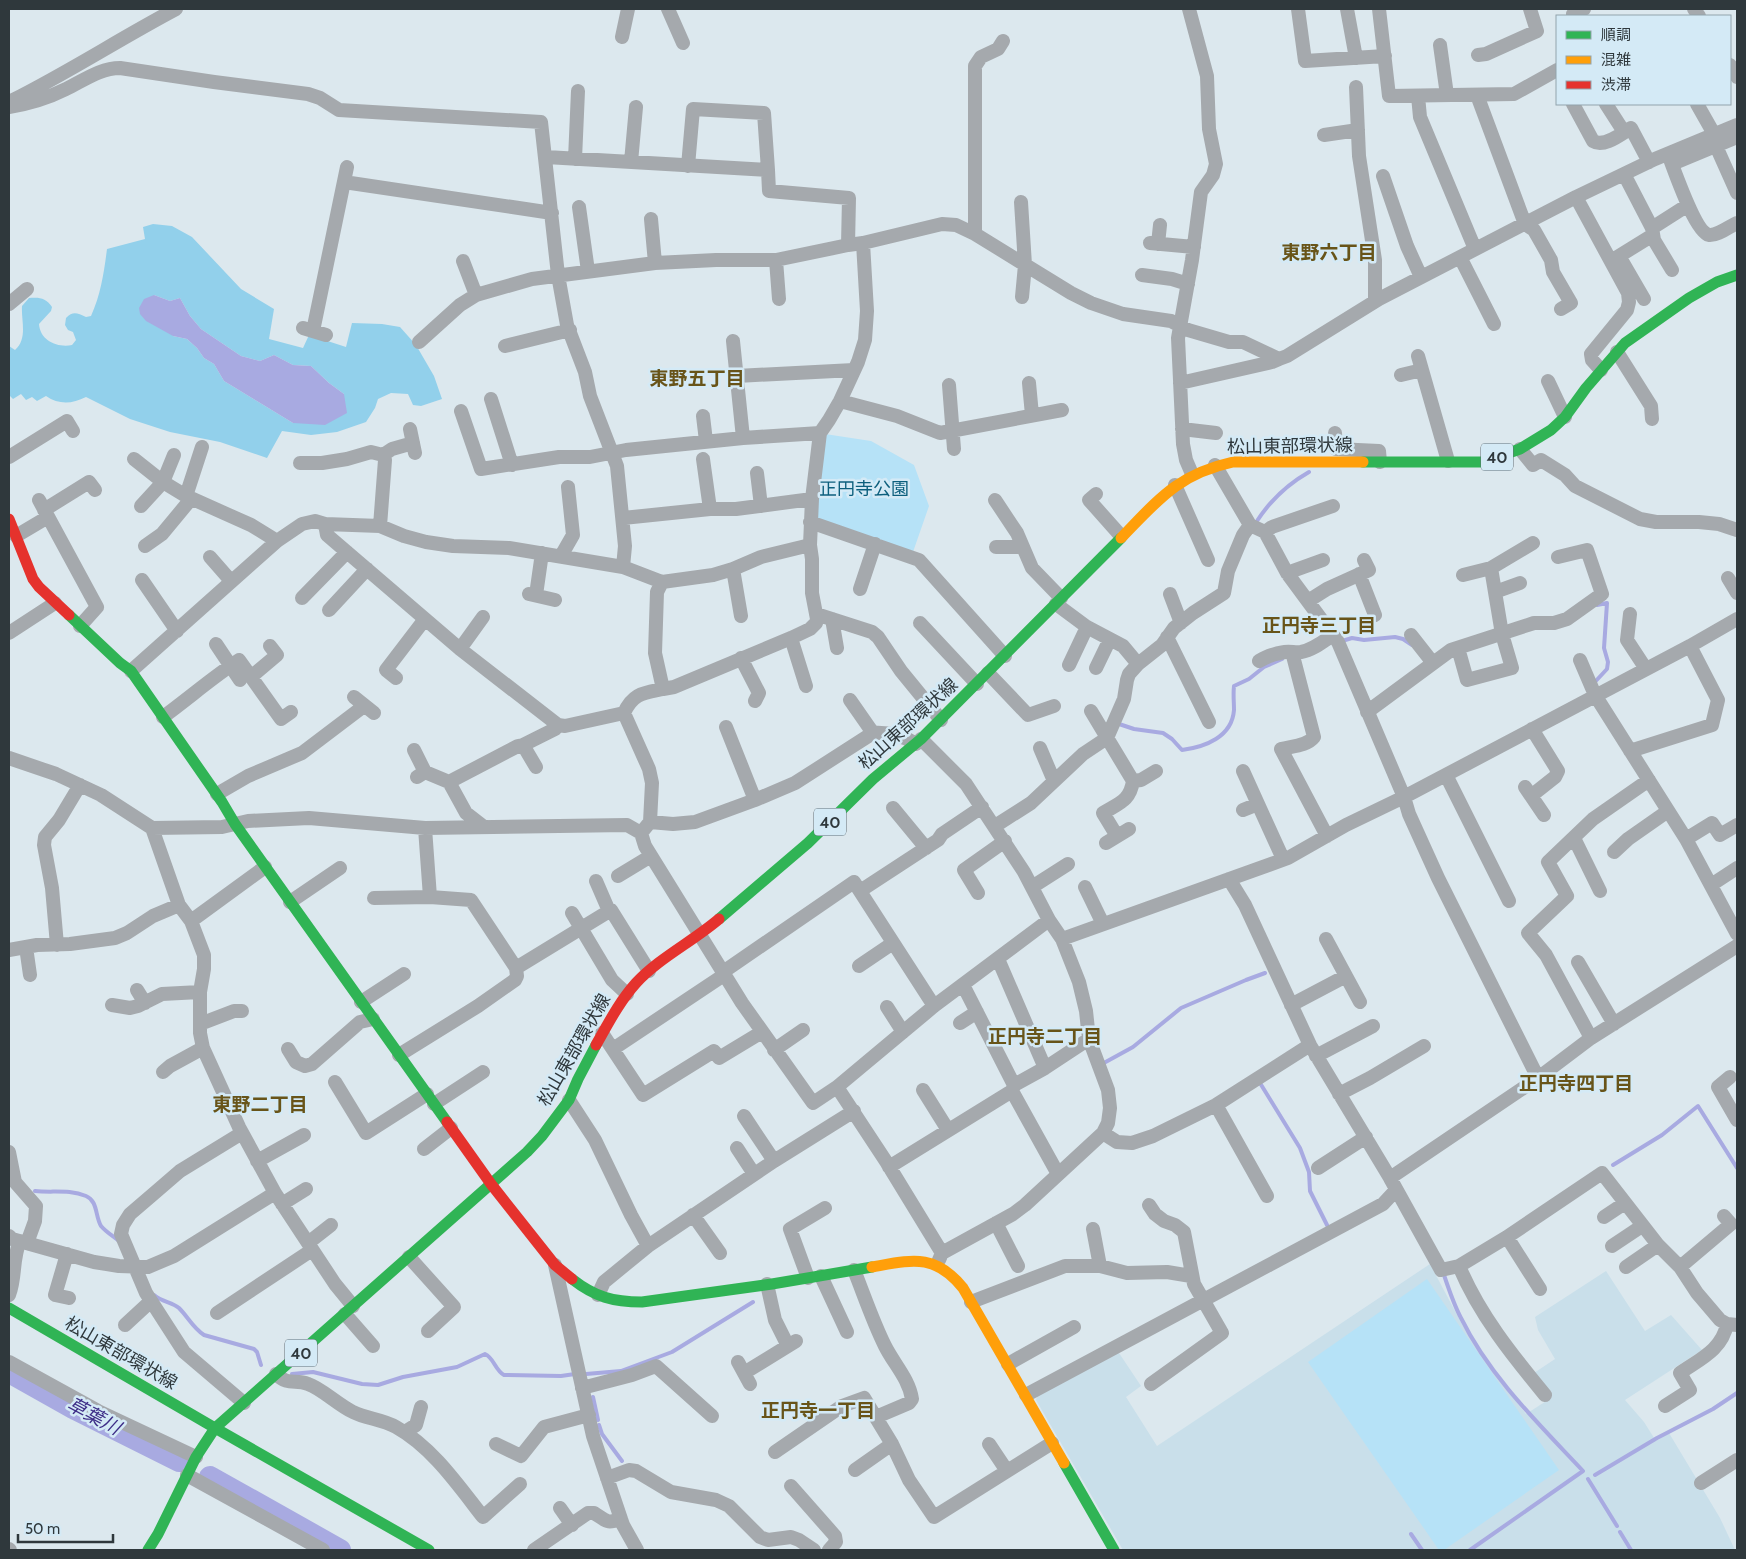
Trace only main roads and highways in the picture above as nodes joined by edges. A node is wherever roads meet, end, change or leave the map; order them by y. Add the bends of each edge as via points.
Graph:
1 (1737, 275) edge
2 (12, 530) edge
3 (491, 1184) junction
4 (9, 1308) edge
5 (215, 1428) junction
6 (1108, 1548) edge
7 (148, 1550) edge
8 (429, 1550) edge

1 - 3 main road, 松山東部環状線 / 40 via 1689,298 1625,343 1565,417 1520,450 1483,462 1232,462 1192,474 1175,485 918,742 873,779 808,843 699,935 649,971 612,1016 568,1100 542,1136
2 - 3 main road via 33,579 131,671 235,824
3 - 5 main road, 松山東部環状線 / 40
3 - 6 main road via 555,1265 583,1287 621,1302 642,1302 940,1259 971,1302 1008,1364
4 - 5 main road, 松山東部環状線
5 - 7 main road, 松山東部環状線 / 40 via 196,1457
5 - 8 main road

